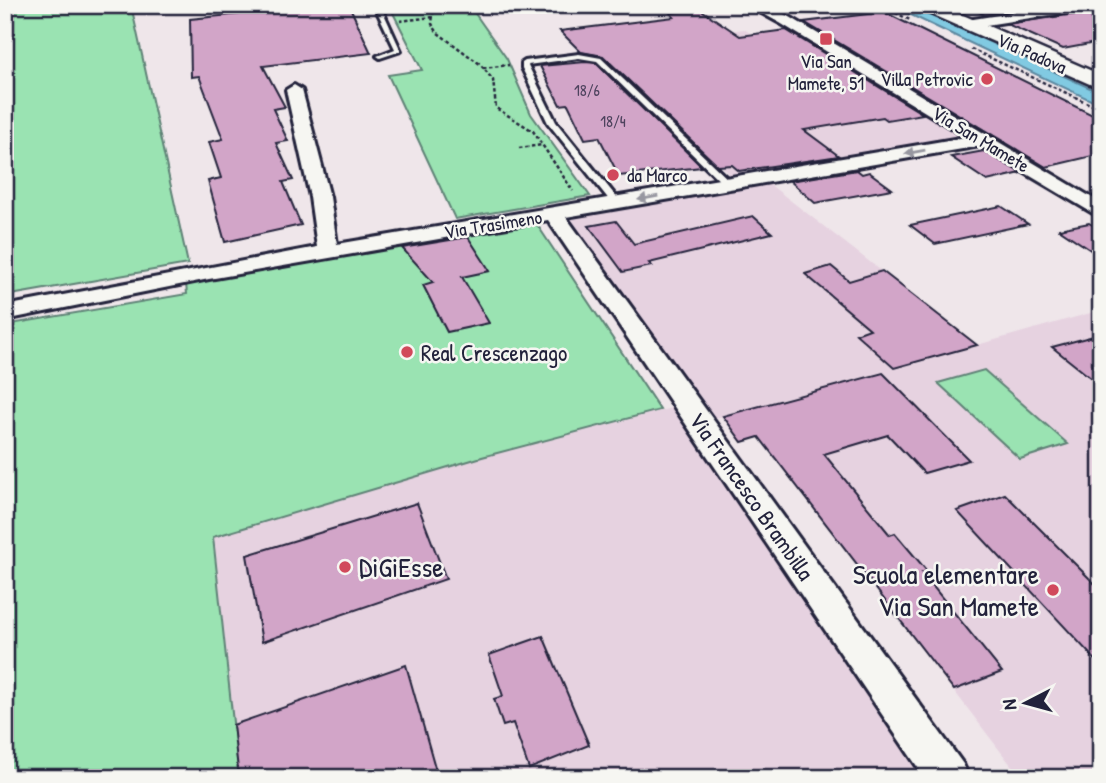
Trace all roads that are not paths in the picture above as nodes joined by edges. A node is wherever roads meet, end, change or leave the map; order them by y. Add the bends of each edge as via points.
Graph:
1 (377, 5) edge
2 (753, 5) edge
3 (925, 5) edge
4 (1089, 5) edge
5 (967, 24) junction
6 (380, 56) dead end
7 (1101, 83) edge
8 (294, 90) dead end
9 (982, 140) junction
10 (728, 184) junction
11 (617, 204) junction
12 (566, 206) junction
13 (1101, 212) edge
14 (328, 252) junction
15 (5, 313) edge
16 (949, 778) edge

1 - 6 lane via 399,50
2 - 9 street, Via San Mamete
3 - 5 street, Via Padova
4 - 5 street
5 - 7 street, Via Padova
8 - 14 street
9 -> 10 street, Via Trasimeno
9 - 13 street, Via San Mamete
10 -> 11 street, Via Trasimeno
10 - 11 lane via 599,59 579,56 524,65 552,123
11 - 12 street, Via Trasimeno
12 - 14 street, Via Trasimeno
12 - 16 street, Via Francesco Brambilla
14 - 15 street, Via Trasimeno

